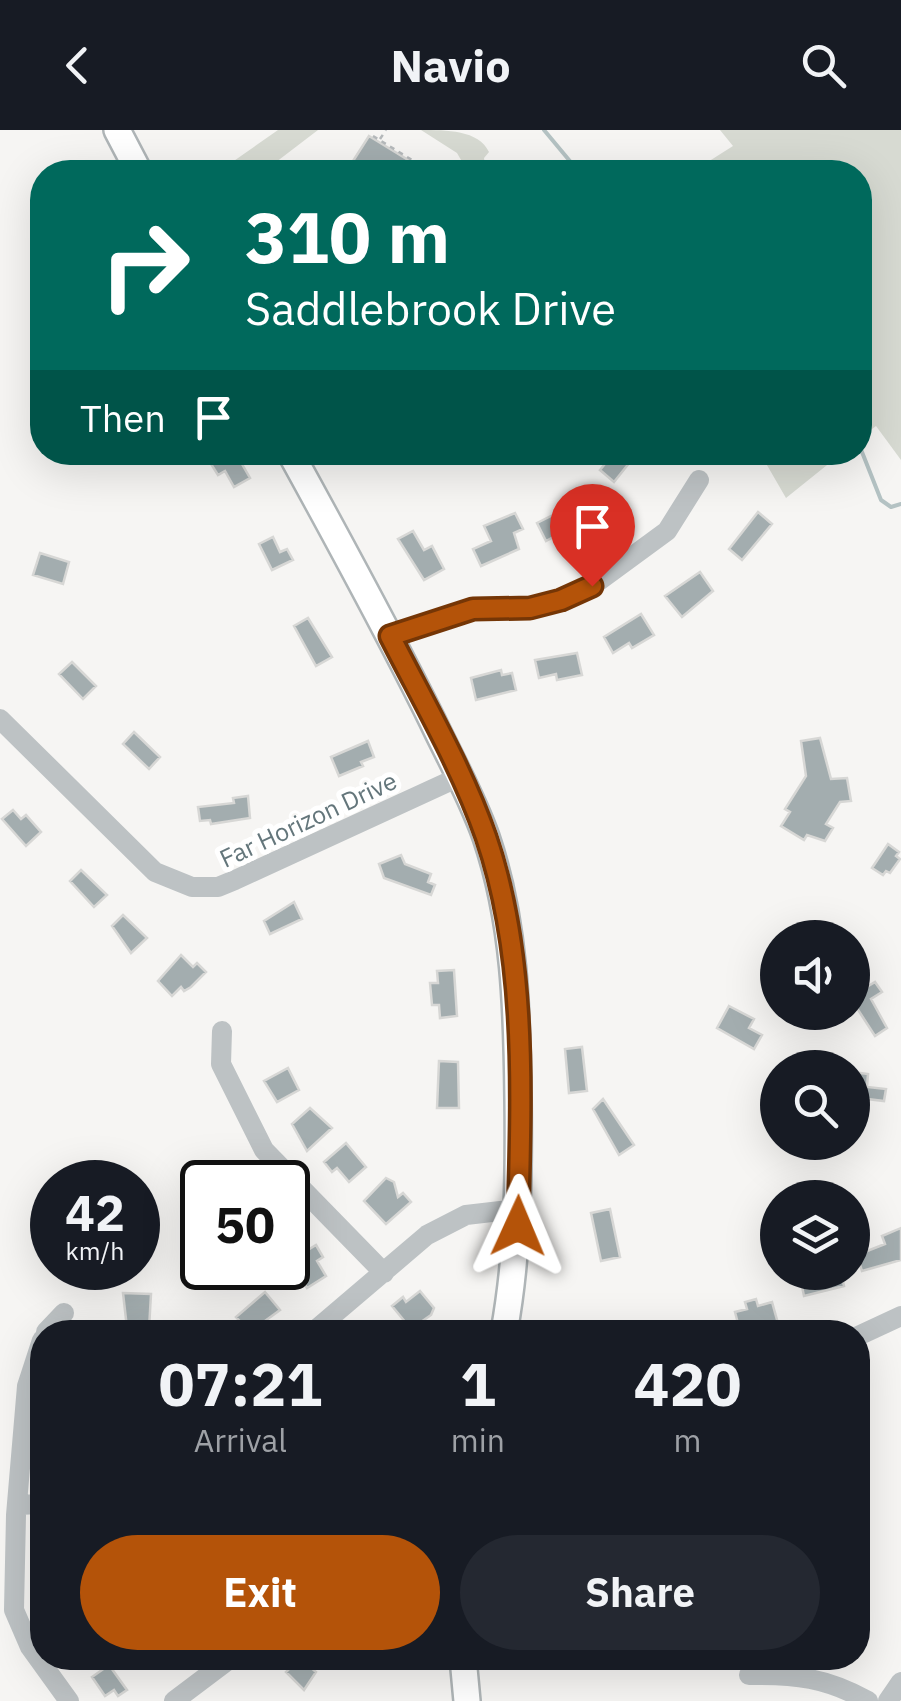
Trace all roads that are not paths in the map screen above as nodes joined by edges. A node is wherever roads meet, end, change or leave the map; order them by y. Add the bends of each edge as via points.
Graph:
1 (116, 130) edge
2 (132, 160) edge
3 (297, 465) edge
4 (699, 480) dead end
5 (390, 636) junction
6 (0, 718) edge
7 (459, 777) junction
8 (222, 1032) dead end
9 (518, 1209) junction
10 (384, 1272) junction
11 (64, 1314) dead end
12 (901, 1316) edge
13 (58, 1320) edge
14 (326, 1320) edge
15 (506, 1320) edge
16 (870, 1330) edge
17 (30, 1377) edge
18 (30, 1504) edge
19 (17, 1505) junction
20 (30, 1647) edge
21 (47, 1670) edge
22 (216, 1670) edge
23 (464, 1670) edge
24 (749, 1675) dead end
25 (901, 1682) edge
26 (69, 1701) edge
27 (174, 1701) edge
28 (467, 1701) edge
29 (868, 1701) edge
30 (888, 1701) edge

1 - 2 main road
3 - 5 main road
4 - 5 street via 668,532 592,586 530,608 473,609
5 - 7 main road
6 - 7 street, Far Horizon Drive via 132,853 168,880 192,887 235,880
7 - 9 main road via 485,836 512,951
8 - 10 street via 221,1064 264,1150
9 - 10 street via 466,1215 427,1235
9 - 15 main road
10 - 14 street
11 - 13 street
12 - 16 street
17 - 19 street
18 - 19 street
19 - 20 street via 14,1610
21 - 26 street
22 - 27 street
23 - 28 main road
24 - 29 street via 798,1674 836,1683
25 - 30 street

